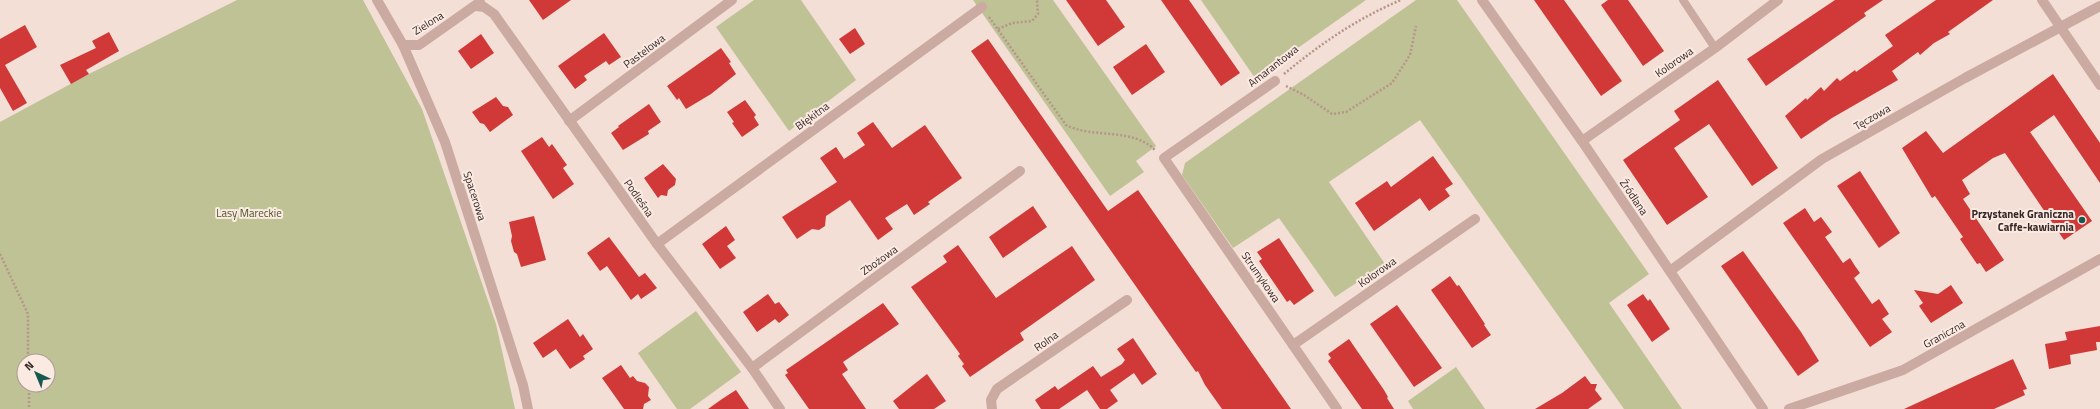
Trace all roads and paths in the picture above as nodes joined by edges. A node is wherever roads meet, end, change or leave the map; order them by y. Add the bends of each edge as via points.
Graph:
1 (377, 0) edge
2 (732, 0) edge
3 (1037, 0) edge
4 (1401, 0) edge
5 (1482, 0) edge
6 (1683, 0) edge
7 (1778, 0) edge
8 (2042, 0) edge
9 (479, 3) edge
10 (2100, 6) edge
11 (982, 7) joint
12 (1416, 26) dead end
13 (2060, 26) junction
14 (998, 29) junction
15 (403, 45) junction
16 (1715, 48) junction
17 (1275, 81) junction
18 (2100, 85) edge
19 (569, 121) junction
20 (1582, 141) junction
21 (1164, 158) junction
22 (1020, 171) dead end
23 (1475, 219) dead end
24 (657, 244) junction
25 (0, 254) edge
26 (2100, 259) edge
27 (1670, 271) junction
28 (1127, 300) dead end
29 (1293, 345) junction
30 (28, 353) edge
31 (752, 368) junction
32 (29, 393) edge
33 (29, 409) edge
34 (528, 409) edge
35 (780, 409) edge
36 (992, 409) edge
37 (1337, 409) edge
38 (1763, 409) edge
39 (1789, 409) edge

1 - 15 street, Spacerowa
2 - 19 street, Pastelowa
3 - 14 path via 1038,14 1032,21 1012,23
4 - 17 path, Amarantowa via 1321,43
5 - 20 street, Źródlana
6 - 16 lane
7 - 16 street, Kolorowa
8 - 13 street
9 - 15 street, Zielona via 419,45
9 - 19 street, Podleśna via 494,14
10 - 13 street, Tęczowa
11 - 14 path
11 - 24 street, Błękitna
12 - 17 path via 1410,55 1392,83 1346,112 1332,114 1304,95
13 - 18 street
13 - 27 street, Tęczowa via 1822,159
14 - 21 path via 1066,125 1078,131 1120,135 1149,144
15 - 34 street, Spacerowa via 445,142 523,385
16 - 20 street, Kolorowa
17 - 21 street, Amarantowa
19 - 24 street, Podleśna
20 - 27 street, Źródlana
21 - 29 street, Strumykowa
22 - 31 street, Zbożowa
23 - 29 street, Kolorowa
24 - 31 street, Podleśna
25 - 30 path via 28,314
26 - 39 street, Graniczna via 1903,370
27 - 38 street, Źródlana
28 - 36 street, Rolna via 997,390 991,400
29 - 37 street, Strumykowa
31 - 35 street, Podleśna
32 - 33 path

